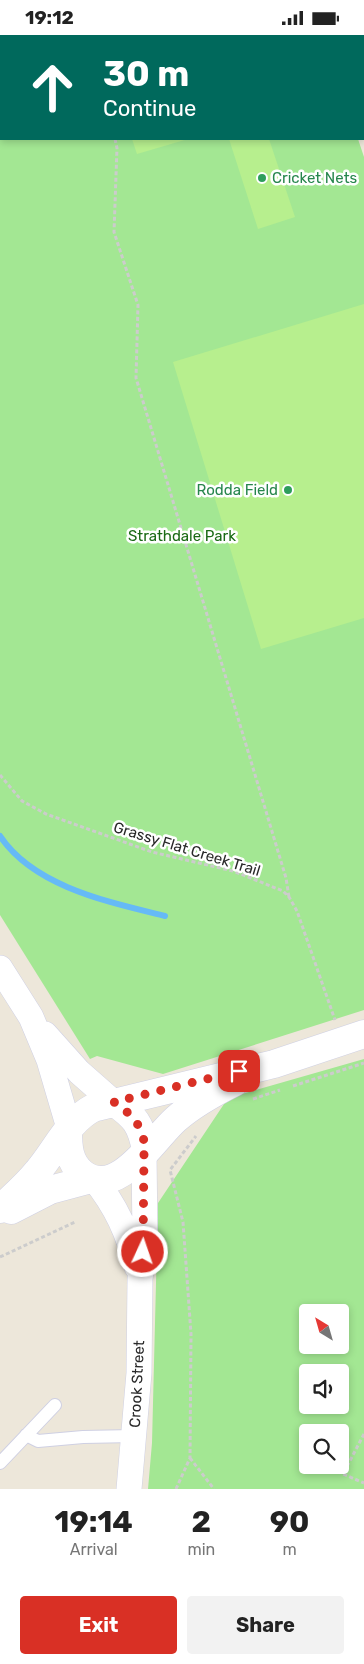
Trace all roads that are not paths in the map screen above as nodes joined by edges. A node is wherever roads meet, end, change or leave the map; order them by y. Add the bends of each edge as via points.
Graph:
1 (0, 968) edge
2 (31, 1017) junction
3 (354, 1038) edge
4 (274, 1064) junction
5 (113, 1102) junction
6 (68, 1129) junction
7 (145, 1151) junction
8 (92, 1179) junction
9 (0, 1209) edge
10 (0, 1216) edge
11 (140, 1279) junction
12 (54, 1405) dead end
13 (26, 1435) junction
14 (134, 1436) junction
15 (0, 1463) edge
16 (129, 1489) edge

1 - 2 street
2 - 5 street via 79,1072
2 - 6 street via 56,1079
3 - 4 street
4 - 5 street
4 - 7 street via 202,1100 176,1119
5 - 6 street via 82,1113
5 - 7 street via 138,1124
6 - 8 street via 70,1155 75,1165
6 - 9 street via 36,1173
7 - 8 street via 116,1177
7 - 11 street, Crook Street via 145,1238
8 - 10 street via 50,1190
8 - 11 street, Crook Street via 110,1199 120,1218
11 - 14 street, Crook Street via 139,1373
12 - 13 lane
13 - 14 lane via 38,1441
13 - 15 lane
14 - 16 street, Crook Street

